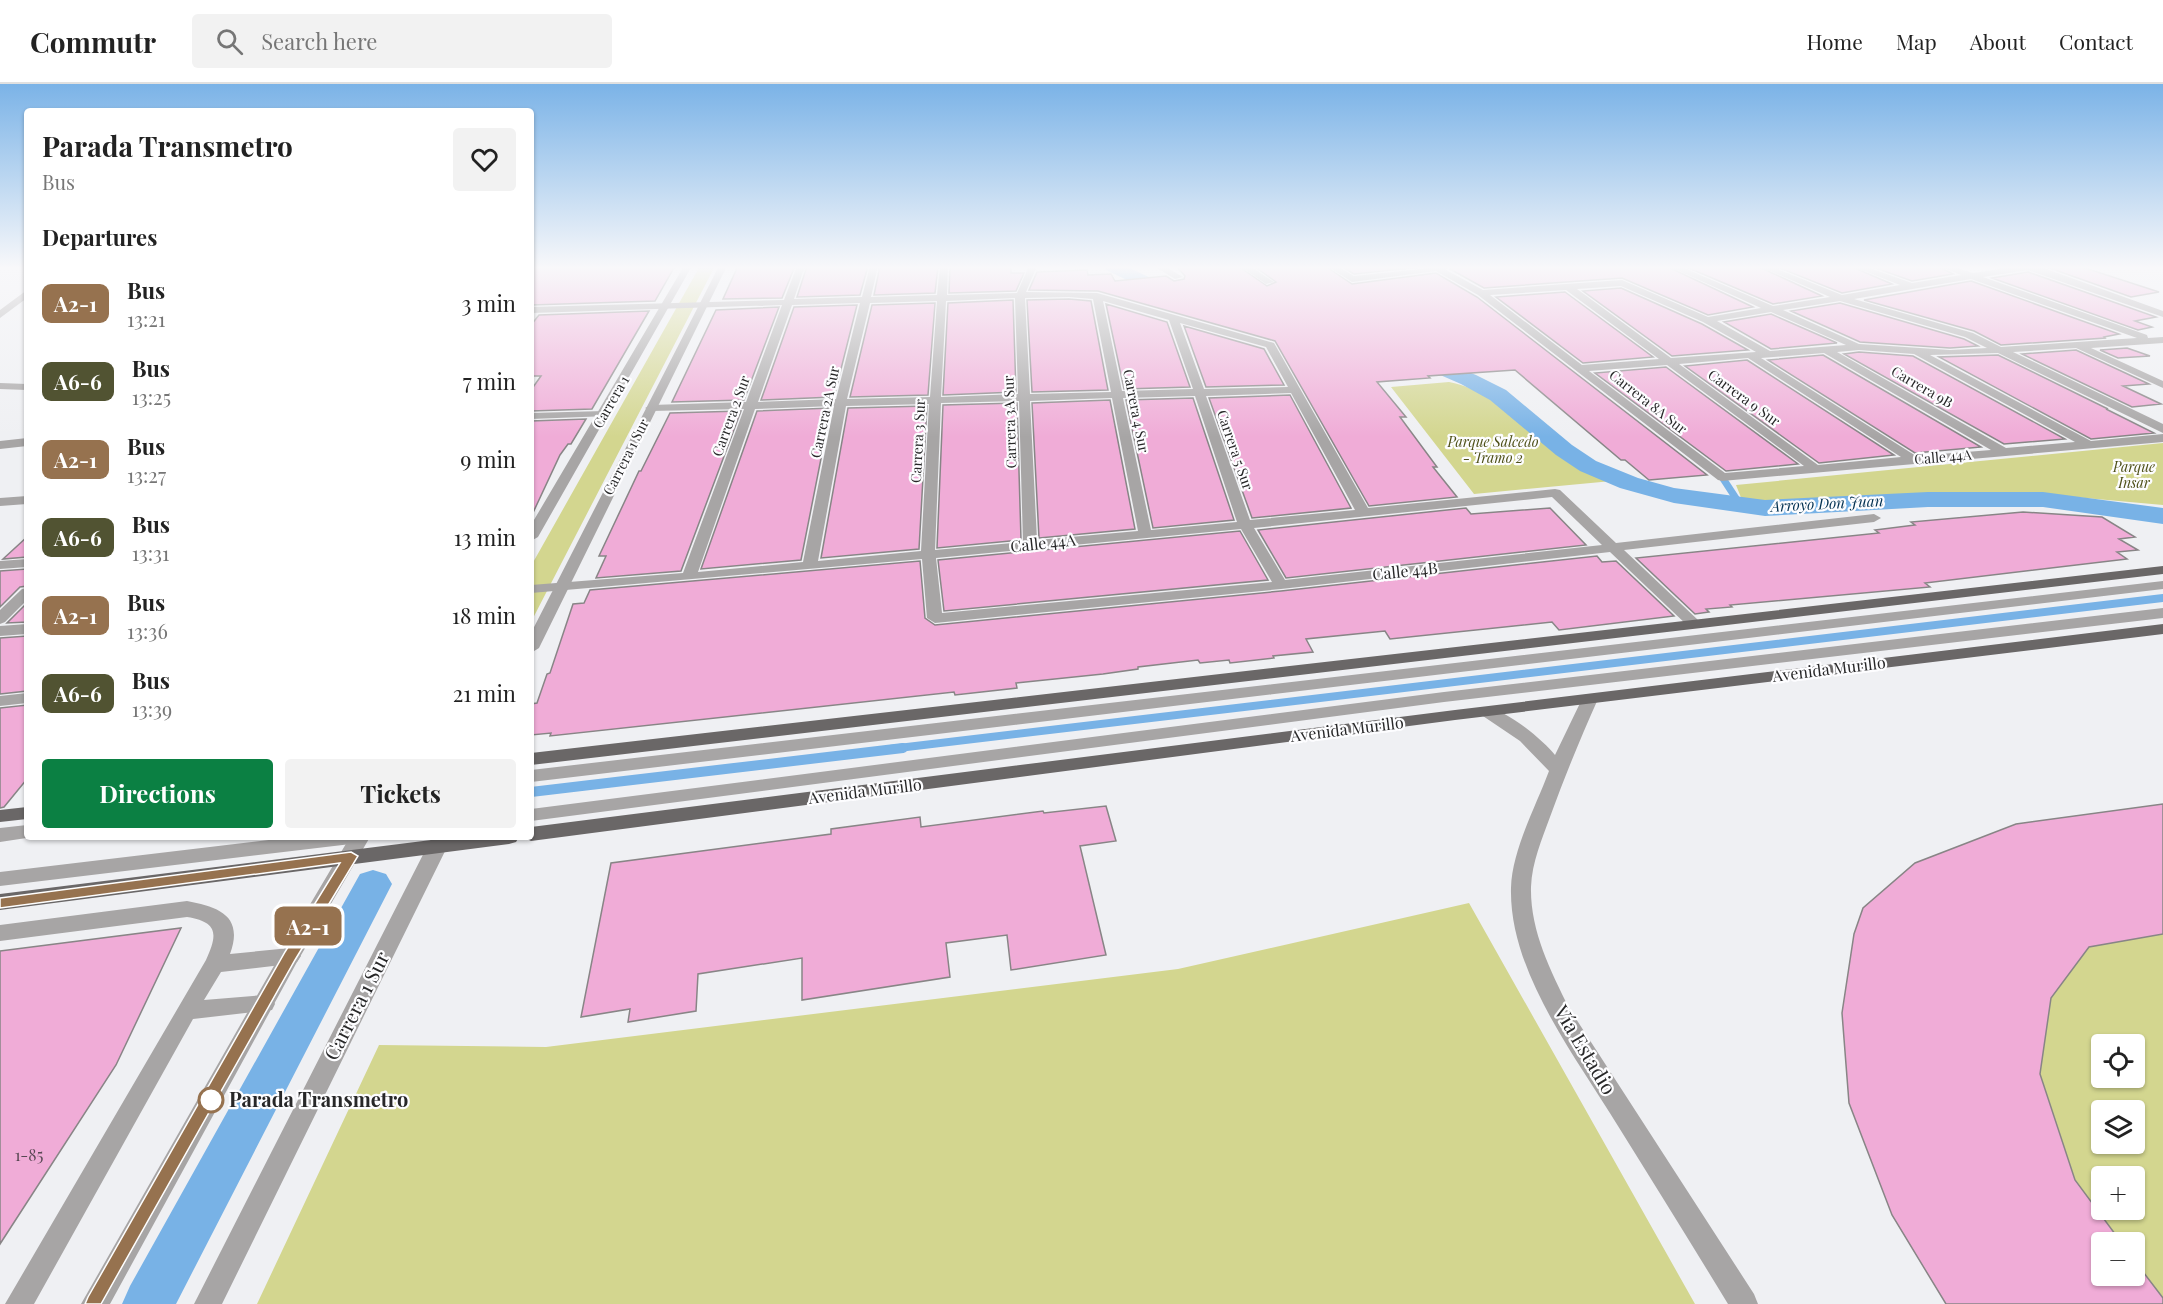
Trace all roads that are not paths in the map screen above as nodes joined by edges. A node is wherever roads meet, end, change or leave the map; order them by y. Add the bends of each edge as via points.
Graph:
1 (656, 323) edge
2 (694, 323) edge
3 (781, 323) edge
4 (861, 323) edge
5 (940, 323) edge
6 (1021, 323) edge
7 (1103, 323) edge
8 (1175, 323) edge
9 (1189, 323) edge
10 (1521, 323) edge
11 (1618, 323) edge
12 (1712, 323) edge
13 (1803, 323) edge
14 (1927, 323) edge
15 (2104, 323) edge
16 (2151, 340) junction
17 (2163, 340) edge
18 (2074, 344) junction
19 (2163, 345) edge
20 (1859, 347) junction
21 (1825, 349) junction
22 (2000, 349) junction
23 (1915, 351) junction
24 (1768, 354) junction
25 (1750, 355) junction
26 (1670, 361) junction
27 (1580, 368) junction
28 (2163, 385) edge
29 (0, 386) edge
30 (24, 387) edge
31 (1294, 390) junction
32 (1199, 393) junction
33 (1117, 394) junction
34 (1024, 397) junction
35 (935, 400) junction
36 (841, 402) junction
37 (751, 405) junction
38 (651, 408) junction
39 (604, 414) junction
40 (534, 416) edge
41 (2163, 429) edge
42 (2163, 438) edge
43 (24, 442) edge
44 (2088, 444) junction
45 (0, 445) edge
46 (2004, 452) junction
47 (1913, 459) junction
48 (1816, 469) junction
49 (1722, 477) joint
50 (24, 500) edge
51 (0, 502) edge
52 (1363, 512) junction
53 (1874, 518) dead end
54 (1245, 525) junction
55 (534, 532) edge
56 (1145, 533) junction
57 (1030, 544) junction
58 (1613, 548) junction
59 (928, 554) junction
60 (24, 563) edge
61 (0, 565) edge
62 (810, 565) junction
63 (2163, 570) edge
64 (689, 577) junction
65 (1281, 585) junction
66 (2163, 585) edge
67 (561, 586) junction
68 (534, 589) edge
69 (24, 595) edge
70 (2163, 613) edge
71 (935, 618) joint
72 (0, 619) edge
73 (1693, 623) junction
74 (24, 629) edge
75 (2163, 629) edge
76 (0, 631) edge
77 (534, 642) edge
78 (24, 698) edge
79 (1590, 699) junction
80 (0, 701) edge
81 (1485, 712) junction
82 (534, 759) edge
83 (1559, 772) junction
84 (534, 776) edge
85 (24, 813) edge
86 (534, 814) edge
87 (0, 816) edge
88 (24, 832) edge
89 (534, 834) edge
90 (0, 835) edge
91 (468, 840) edge
92 (440, 842) edge
93 (354, 844) edge
94 (0, 879) edge
95 (0, 902) edge
96 (0, 933) edge
97 (290, 956) junction
98 (214, 964) junction
99 (264, 1004) junction
100 (186, 1011) junction
101 (19, 1304) edge
102 (95, 1304) edge
103 (208, 1304) edge
104 (1744, 1304) edge

1 - 39 street, Carrera 1
2 - 38 street, Carrera 1 Sur
3 - 37 street, Carrera 2 Sur
4 - 36 street, Carrera 2A Sur
5 - 35 street, Carrera 3 Sur
6 - 34 street, Carrera 3A Sur
7 - 33 street, Carrera 4 Sur
8 - 32 street, Carrera 5 Sur
9 - 31 street via 1270,345
10 - 27 street, Carrera 8A Sur
11 - 26 street, Carrera 9 Sur
12 - 24 street
13 - 20 street
14 - 22 street
15 - 16 street
16 - 17 street
16 - 18 street
16 - 19 street
18 - 22 street
18 - 28 street
20 - 21 street
20 - 23 street
21 - 24 street
21 - 46 street, Carrera 9B
22 - 23 street
22 - 41 street
23 - 44 street
24 - 25 street
25 - 26 street
25 - 47 street
26 - 27 street
26 - 48 street, Carrera 9 Sur
27 - 49 street, Carrera 8A Sur
29 - 30 street
31 - 32 street
31 - 52 street
32 - 33 street
32 - 54 street, Carrera 5 Sur
33 - 34 street
33 - 56 street, Carrera 4 Sur
34 - 35 street
34 - 57 street, Carrera 3A Sur
35 - 36 street
35 - 59 street, Carrera 3 Sur
36 - 37 street
36 - 62 street, Carrera 2A Sur
37 - 38 street
37 - 64 street, Carrera 2 Sur
38 - 67 street, Carrera 1 Sur
39 - 40 street
39 - 55 street, Carrera 1
42 - 44 street, Calle 44A
43 - 45 street
44 - 46 street, Calle 44A
46 - 47 street, Calle 44A
47 - 48 street, Calle 44A
48 - 49 street, Calle 44A
50 - 51 street
52 - 54 street, Calle 44A
52 - 58 street, Calle 44A via 1555,493
53 - 58 street, Calle 44B
54 - 56 street, Calle 44A
54 - 65 street, Carrera 5 Sur
56 - 57 street, Calle 44A
57 - 59 street, Calle 44A
58 - 65 street, Calle 44B
58 - 73 street
59 - 62 street, Calle 44A
59 - 71 street, Carrera 3 Sur
60 - 61 street
62 - 64 street, Calle 44A
63 - 73 main road
64 - 67 street, Calle 44A
65 - 71 street, Calle 44B
66 - 84 street
67 - 68 street, Calle 44A
67 - 77 street, Carrera 1 Sur
69 - 72 street
70 - 86 street via 1444,697
73 - 82 main road
74 - 76 street
75 - 79 main road, Avenida Murillo
78 - 80 street
79 - 81 main road, Avenida Murillo
79 - 83 street, Vía Estadio
81 - 83 street via 1530,737
81 - 89 main road, Avenida Murillo
83 - 104 street, Vía Estadio via 1525,859 1521,887 1524,921 1536,963 1561,1014
85 - 87 main road
88 - 90 street
91 - 92 main road
92 - 93 main road
92 - 103 street, Carrera 1 Sur
93 - 94 street
93 - 95 main road
93 - 97 street
96 - 98 street via 187,909 204,911 224,924 226,934
97 - 98 street
97 - 99 street
98 - 100 street
99 - 100 street
99 - 102 street
100 - 101 street

